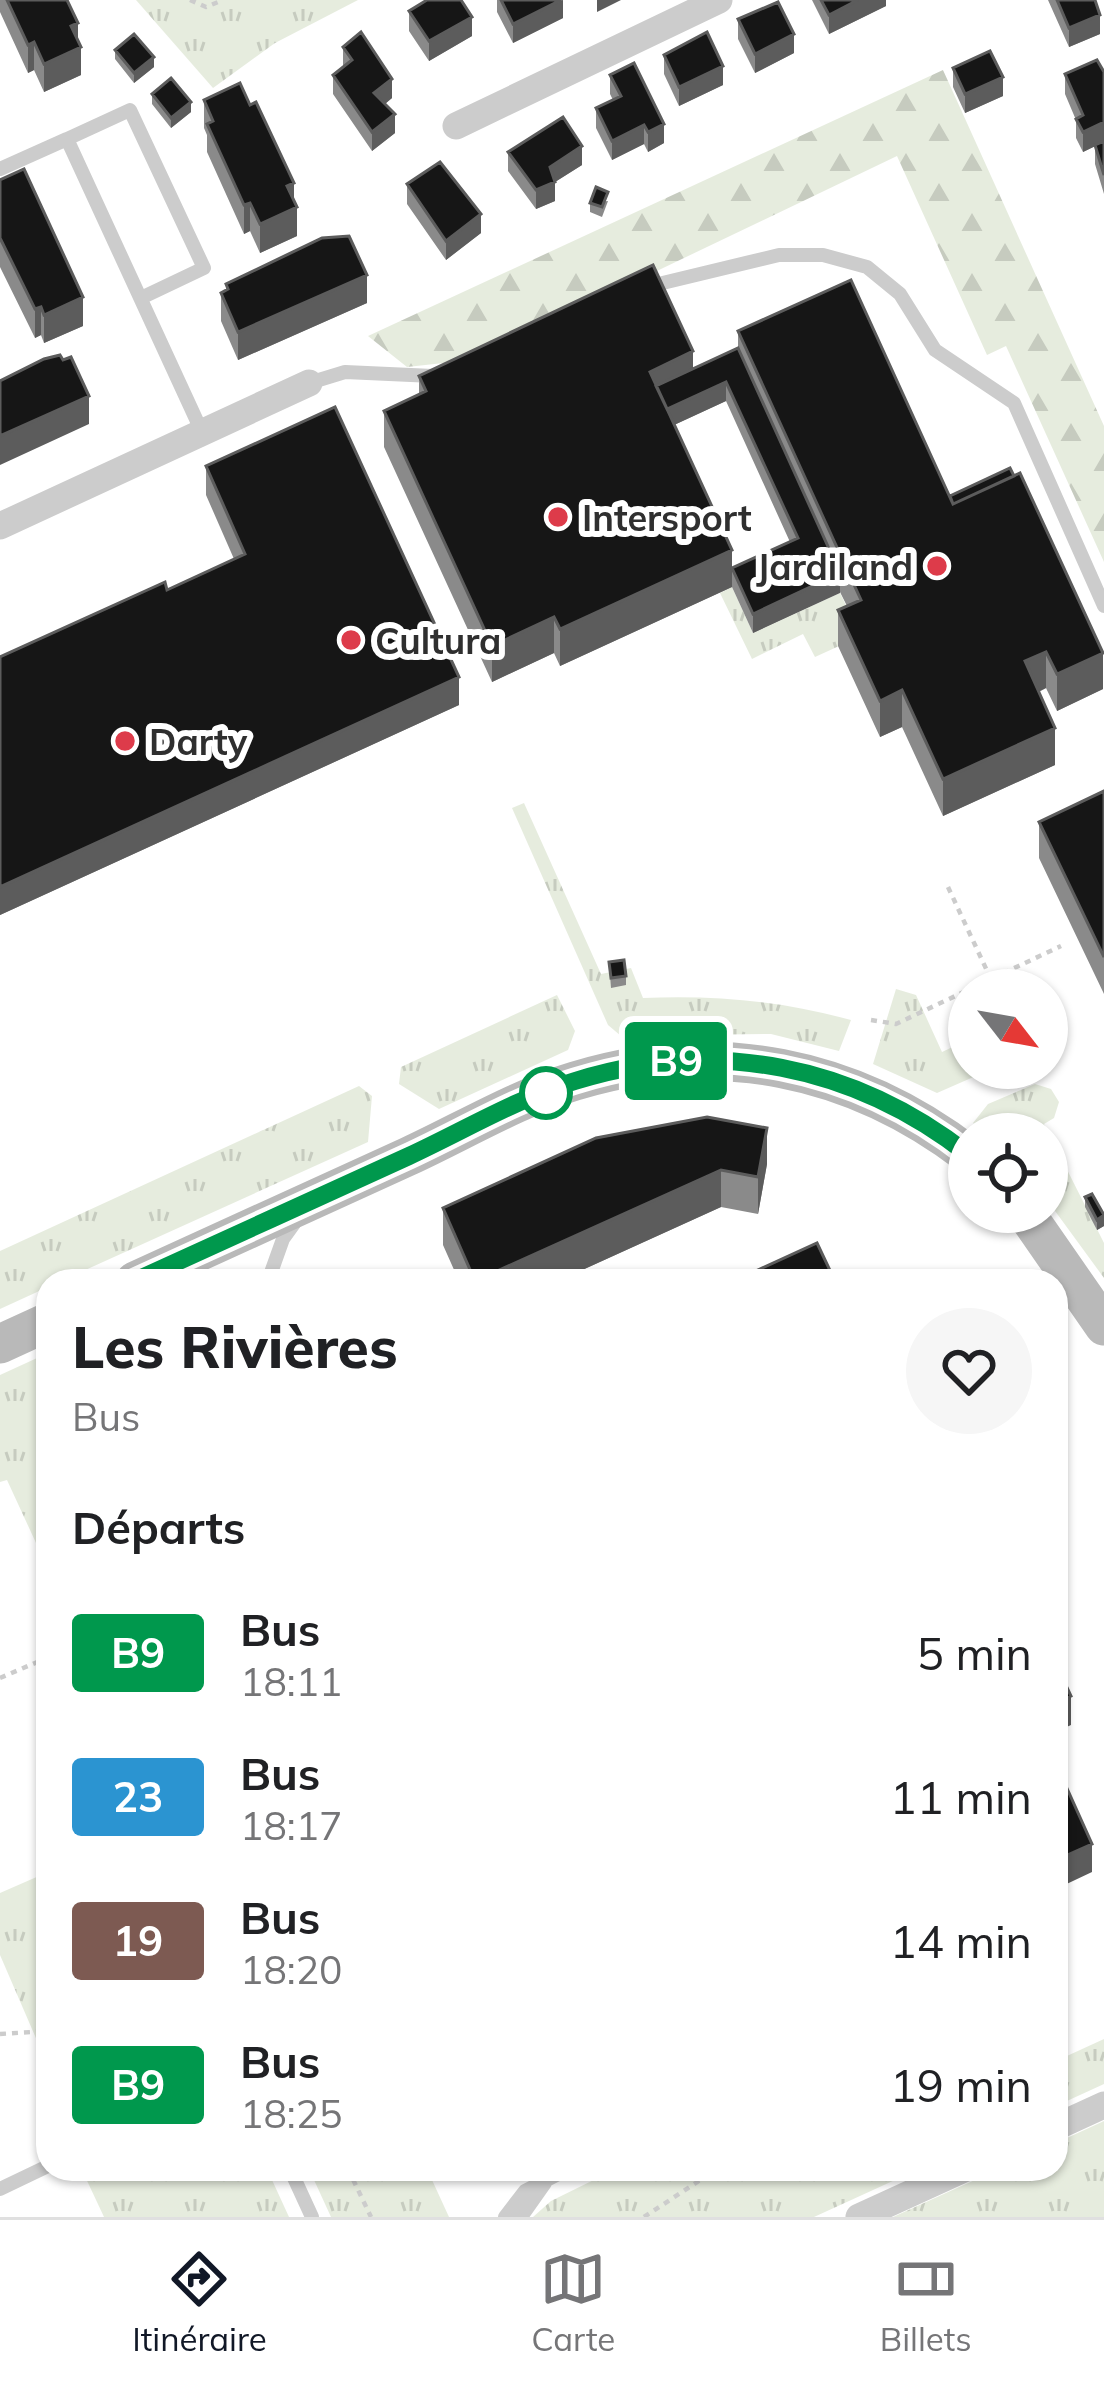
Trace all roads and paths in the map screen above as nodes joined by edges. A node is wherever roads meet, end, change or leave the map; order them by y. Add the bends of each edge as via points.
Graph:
1 (190, 0) edge
2 (223, 0) edge
3 (719, 0) edge
4 (456, 126) dead end
5 (68, 139) junction
6 (0, 169) edge
7 (636, 291) edge
8 (143, 297) junction
9 (449, 375) edge
10 (309, 383) joint
11 (202, 432) junction
12 (0, 526) edge
13 (1104, 606) edge
14 (948, 887) dead end
15 (1060, 946) dead end
16 (986, 969) edge
17 (1012, 969) edge
18 (948, 999) edge
19 (871, 1020) dead end
20 (948, 1141) edge
21 (312, 1200) junction
22 (1040, 1233) edge
23 (162, 1269) edge
24 (272, 1269) edge
25 (1064, 1269) edge
26 (1068, 1274) edge
27 (1104, 1326) edge
28 (36, 1328) edge
29 (0, 1344) edge
30 (36, 1663) edge
31 (0, 1678) edge
32 (36, 2032) edge
33 (0, 2034) edge
34 (1104, 2105) edge
35 (1068, 2122) edge
36 (36, 2172) edge
37 (296, 2181) edge
38 (354, 2181) edge
39 (546, 2181) edge
40 (547, 2181) edge
41 (699, 2181) edge
42 (938, 2181) edge
43 (0, 2188) edge
44 (313, 2217) edge
45 (370, 2217) edge
46 (505, 2217) edge
47 (521, 2217) edge
48 (644, 2217) edge
49 (859, 2217) edge

1 - 2 path via 206,7
3 - 4 street
5 - 6 lane
5 - 8 lane
5 - 8 lane via 130,110 204,268
7 - 13 lane via 779,255 867,267 900,294 935,350 1014,403
8 - 11 lane
9 - 10 lane via 345,372
10 - 11 street
11 - 12 street
14 - 16 path
15 - 17 path
18 - 19 path via 896,1024
20 - 21 street via 828,1077 747,1062 657,1062 571,1082
21 - 23 street
21 - 24 lane
22 - 25 street
26 - 27 street
28 - 29 street
30 - 31 path
32 - 33 path
34 - 35 street
36 - 43 lane
37 - 44 lane
38 - 45 path
39 - 46 lane
40 - 47 lane
41 - 48 path
42 - 49 street

